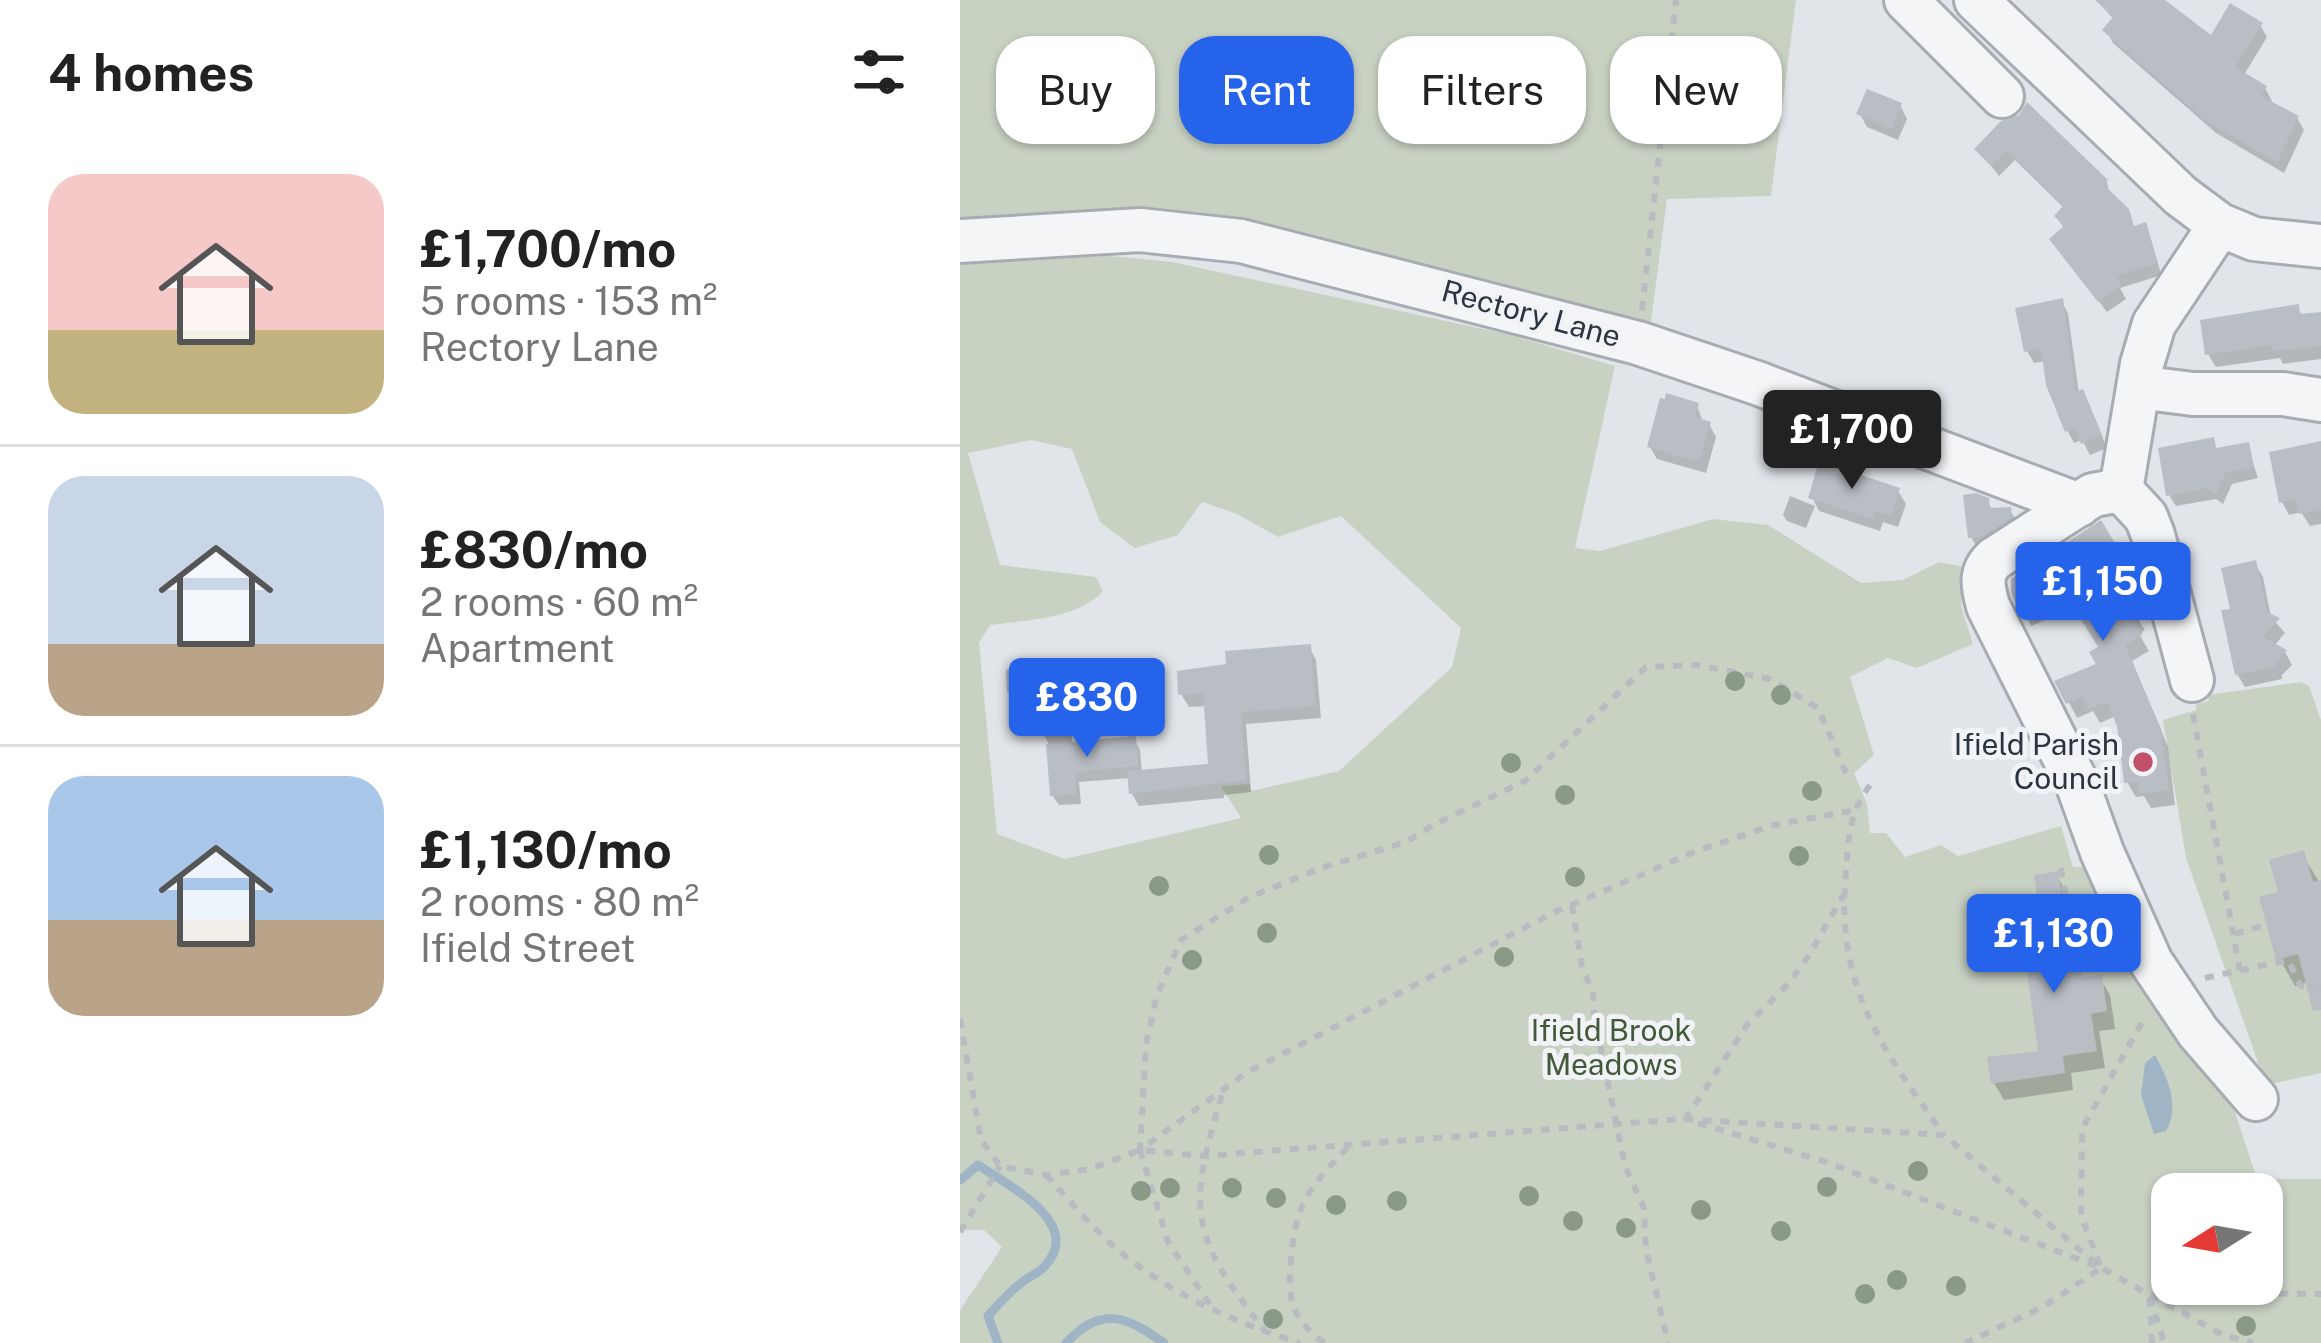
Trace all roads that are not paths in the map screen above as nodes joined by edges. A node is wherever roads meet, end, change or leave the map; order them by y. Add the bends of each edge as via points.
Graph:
1 (1906, 0) edge
2 (1983, 7) edge
3 (1957, 50) junction
4 (2002, 96) dead end
5 (2221, 225) junction
6 (960, 241) edge
7 (2321, 246) edge
8 (2138, 387) junction
9 (2321, 400) edge
10 (2121, 490) junction
11 (2079, 505) junction
12 (2192, 680) road end
13 (2255, 1100) dead end

1 - 3 street
2 - 3 street
2 - 5 street
3 - 4 street
5 - 7 street via 2254,239
5 - 8 street via 2154,324
6 - 11 street, Rectory Lane via 1140,230 1241,241 1638,343
8 - 9 street
8 - 10 street
10 - 11 street
10 - 12 street via 2153,535
11 - 13 street via 1994,559 1983,573 1988,606 2169,992

